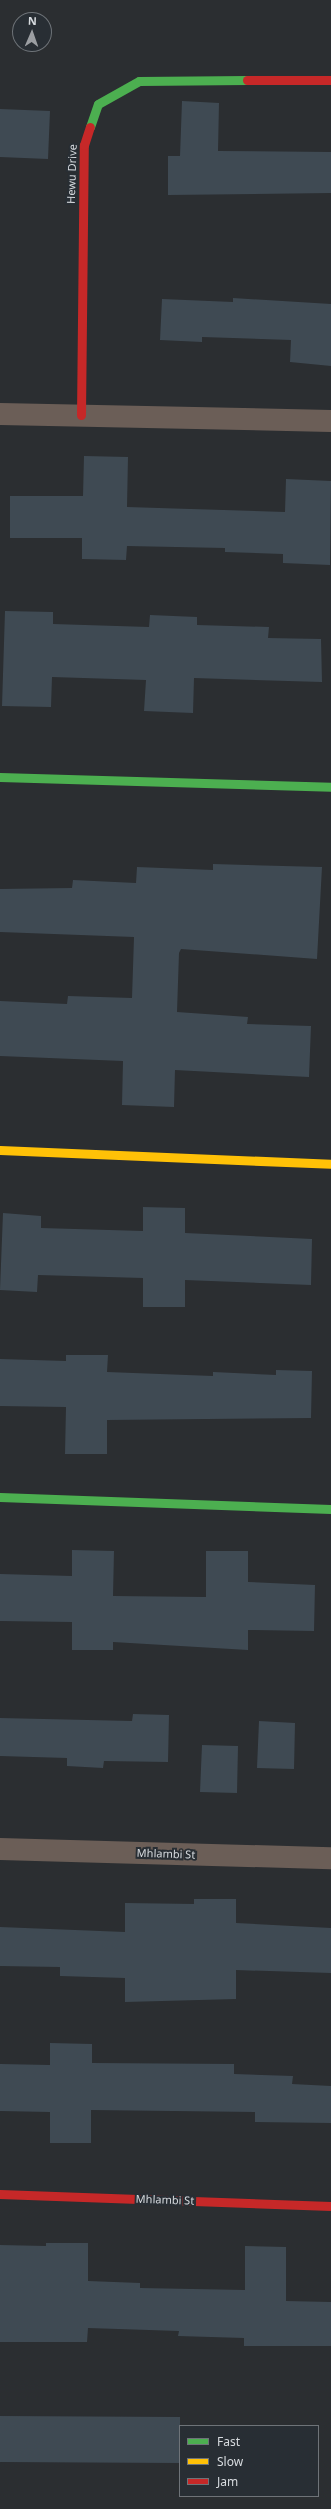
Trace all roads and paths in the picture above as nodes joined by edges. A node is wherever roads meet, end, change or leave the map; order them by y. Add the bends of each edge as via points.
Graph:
1 (331, 80) edge
2 (0, 414) edge
3 (81, 415) junction
4 (331, 421) edge
5 (0, 778) edge
6 (331, 787) edge
7 (0, 1150) edge
8 (331, 1164) edge
9 (0, 1497) edge
10 (331, 1509) edge
11 (0, 1849) edge
12 (331, 1858) edge
13 (0, 2194) edge
14 (331, 2206) edge

1 - 3 street, Hewu Drive via 140,81 98,104 84,145
2 - 3 street
3 - 4 street
5 - 6 street
7 - 8 street
9 - 10 street
11 - 12 street, Mhlambi St
13 - 14 street, Mhlambi St

